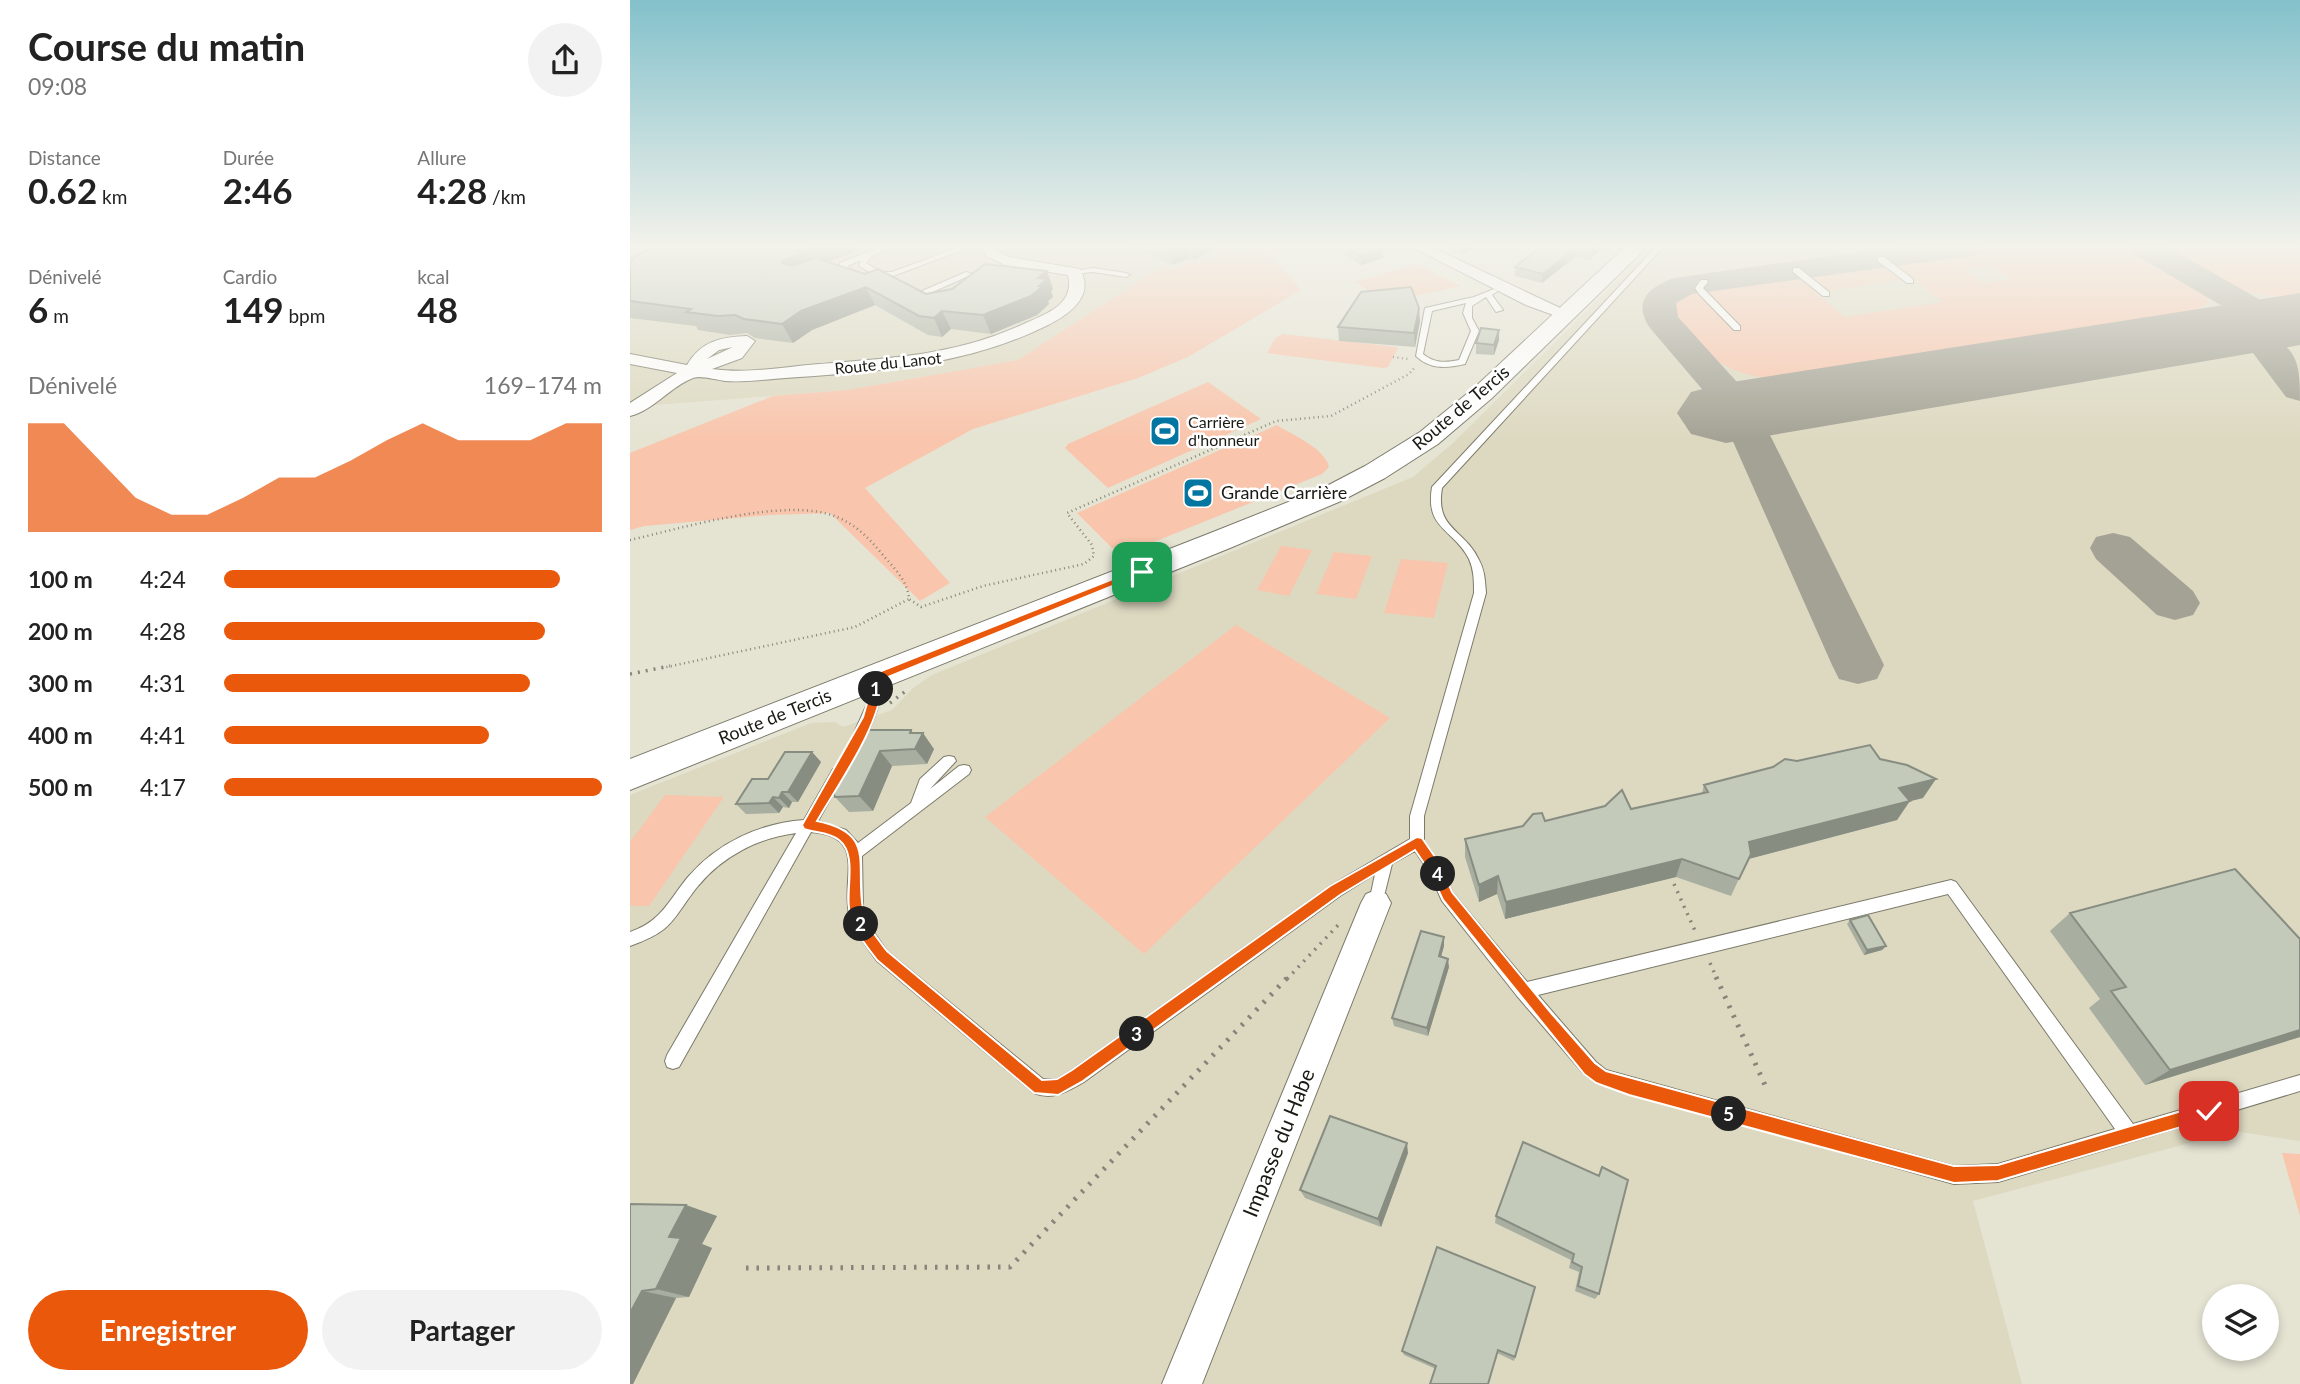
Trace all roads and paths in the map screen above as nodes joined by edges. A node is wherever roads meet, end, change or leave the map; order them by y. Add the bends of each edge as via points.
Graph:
1 (1060, 311) edge
2 (1428, 311) edge
3 (1467, 311) edge
4 (1555, 311) edge
5 (1572, 311) edge
6 (1601, 311) edge
7 (1720, 311) edge
8 (1567, 315) junction
9 (1737, 328) dead end
10 (1393, 357) dead end
11 (630, 359) edge
12 (692, 371) junction
13 (630, 411) edge
14 (630, 540) edge
15 (909, 599) junction
16 (630, 674) edge
17 (875, 678) junction
18 (949, 761) dead end
19 (964, 770) dead end
20 (630, 775) edge
21 (916, 806) junction
22 (808, 825) junction
23 (1417, 842) junction
24 (855, 853) junction
25 (1385, 863) junction
26 (1674, 884) dead end
27 (1361, 910) junction
28 (630, 939) edge
29 (1703, 947) junction
30 (1523, 991) junction
31 (673, 1061) dead end
32 (2300, 1083) edge
33 (1765, 1084) dead end
34 (2130, 1135) junction
35 (746, 1268) dead end
36 (1182, 1384) edge

1 - 12 street, Route du Lanot via 1009,339 959,355 898,365 737,377
2 - 3 lane via 1419,354 1424,361 1438,365 1462,362 1475,331
4 - 8 street
5 - 8 main road, Route de Tercis
6 - 23 lane via 1437,487 1434,512 1470,550 1481,579 1416,816
7 - 9 lane
8 - 17 main road, Route de Tercis via 1429,438 1375,472 1232,536
10 - 15 path via 1420,361 1409,374 1331,416 1276,421 1067,513 1092,545 1094,556 1084,564 983,586 921,607
11 - 12 street, Route du Lanot
12 - 13 street
14 - 15 path via 747,515 828,513 854,526 880,553 908,586
15 - 16 path via 855,627
17 - 20 main road, Route de Tercis
17 - 22 lane via 869,718
18 - 21 lane via 925,783
19 - 21 lane
21 - 24 lane
22 - 24 lane via 834,830 847,838
22 - 28 lane via 746,839 720,855 695,880 665,923
22 - 31 lane
23 - 25 lane
23 - 30 lane via 1447,896
24 - 25 lane via 856,909 863,930 882,956 1040,1087 1058,1087 1078,1076 1335,891
25 - 27 lane
26 - 29 path
27 - 35 path via 1010,1267
27 - 36 street, Impasse du Habe
29 - 30 lane
29 - 33 path
29 - 34 lane via 1951,887
30 - 34 lane via 1602,1077 1954,1174 1998,1173
32 - 34 lane

